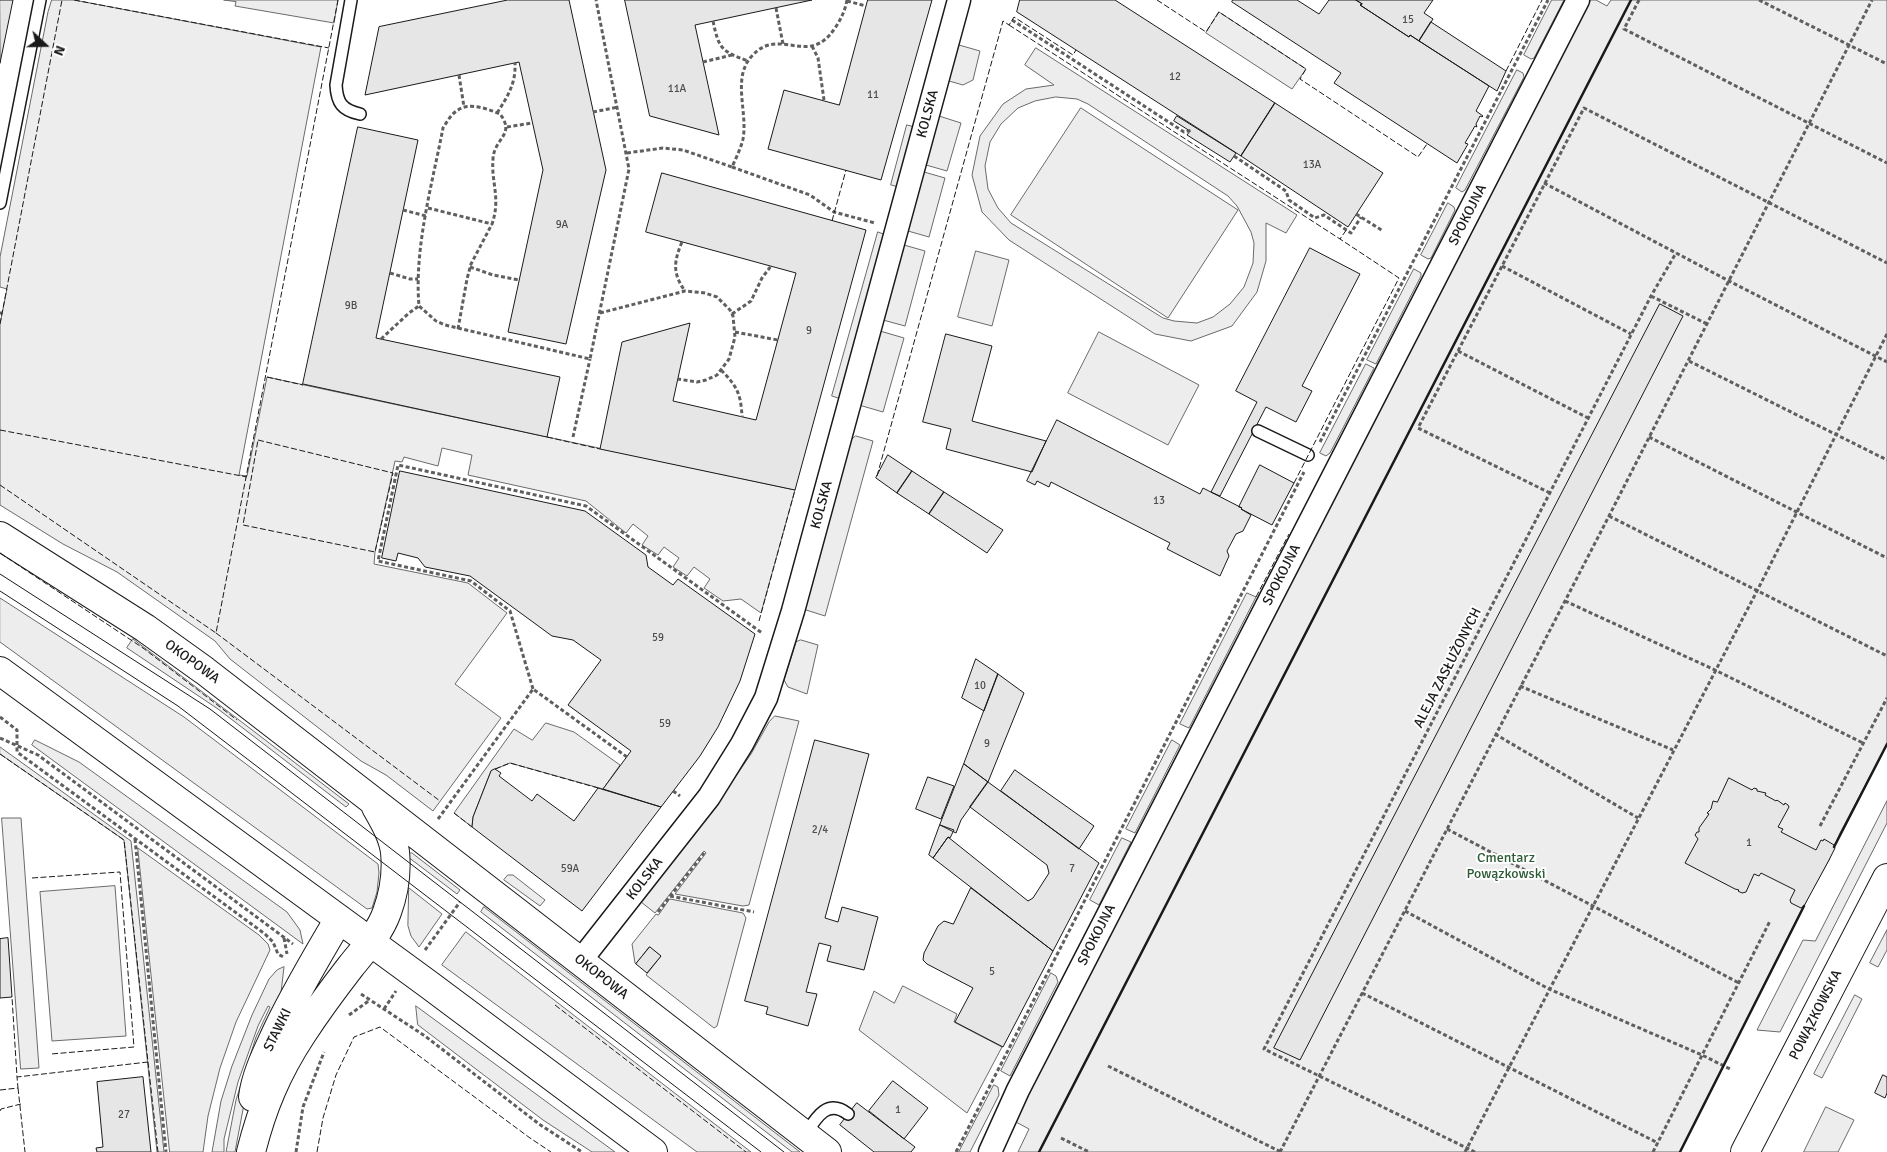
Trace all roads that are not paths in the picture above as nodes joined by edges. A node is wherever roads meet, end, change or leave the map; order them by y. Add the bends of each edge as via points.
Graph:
1 (40, 0) edge
2 (351, 0) edge
3 (959, 0) edge
4 (1578, 0) edge
5 (360, 114) dead end
6 (0, 203) edge
7 (1258, 430) dead end
8 (1310, 457) road end
9 (0, 536) edge
10 (0, 671) edge
11 (374, 803) junction
12 (1887, 878) edge
13 (339, 919) junction
14 (370, 942) junction
15 (581, 960) junction
16 (848, 1114) dead end
17 (805, 1135) junction
18 (247, 1152) edge
19 (251, 1152) edge
20 (653, 1152) edge
21 (827, 1152) edge
22 (990, 1152) edge
23 (1745, 1152) edge

1 - 6 lane
2 - 5 lane via 336,85 341,105
3 - 15 street, KOLSKA via 796,602 766,698 709,797
4 - 22 street, SPOKOJNA via 1018,1090
7 - 8 lane
9 - 11 main road, OKOPOWA via 145,628
10 - 13 main road
11 - 14 main road, OKOPOWA via 388,829 395,870 394,890 387,914
11 - 15 main road, OKOPOWA
12 - 23 main road, POWĄZKOWSKA
13 - 14 main road
13 - 18 main road, STAWKI via 287,1010 265,1057 254,1085
14 - 19 main road, STAWKI via 322,1004 282,1067 258,1122
14 - 20 main road
15 - 17 main road, OKOPOWA
16 - 17 lane via 841,1108 829,1108 817,1116
17 - 21 main road, OKOPOWA

